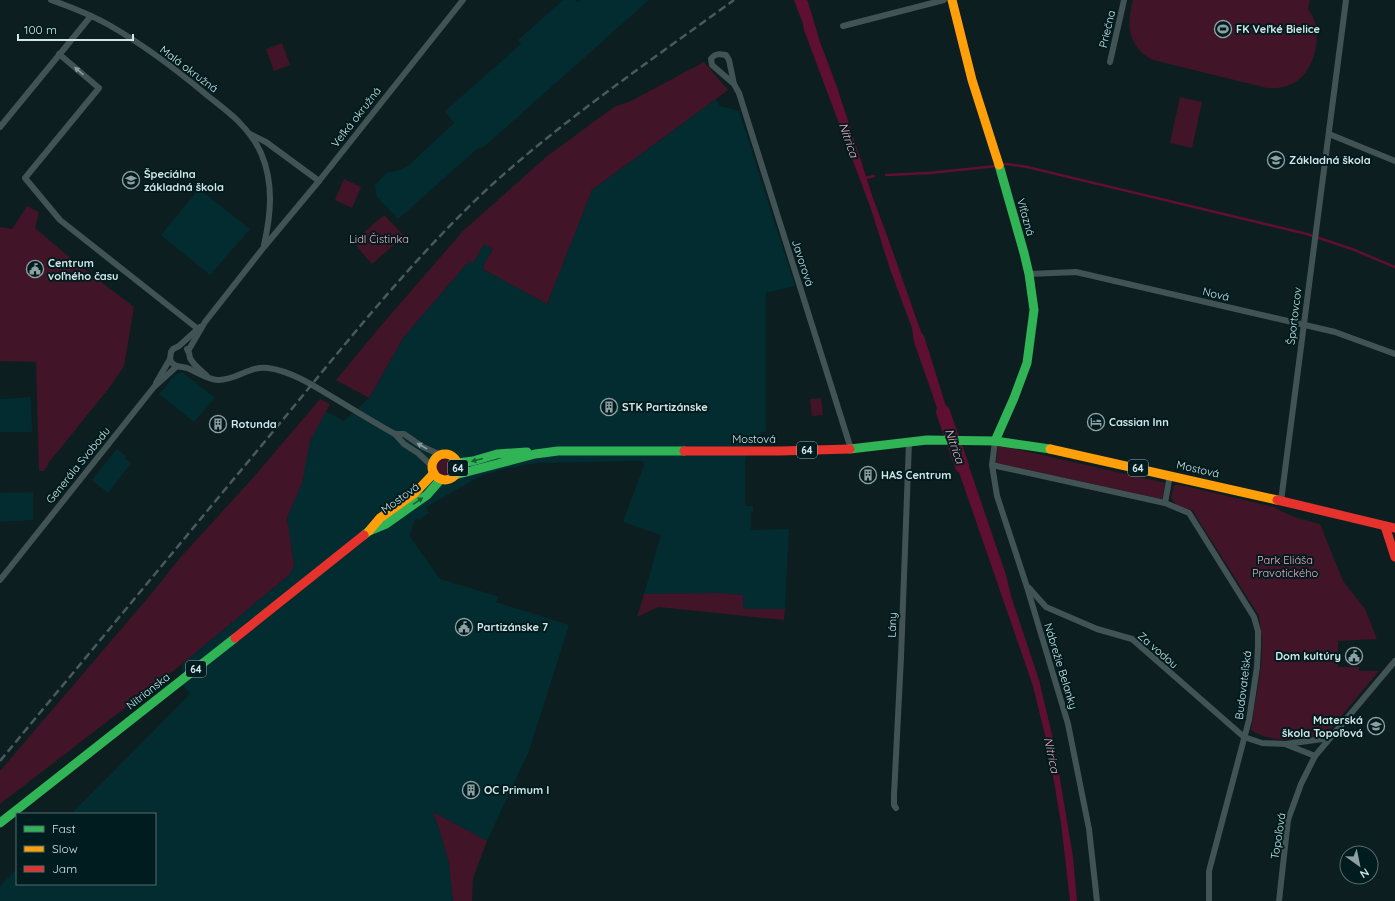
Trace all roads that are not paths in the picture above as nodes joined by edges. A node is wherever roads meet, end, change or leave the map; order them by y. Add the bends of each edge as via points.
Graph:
1 (51, 0) edge
2 (463, 0) edge
3 (944, 0) edge
4 (952, 0) edge
5 (1124, 0) edge
6 (1346, 0) edge
7 (91, 16) junction
8 (842, 26) dead end
9 (59, 54) junction
10 (1110, 62) dead end
11 (734, 84) junction
12 (0, 127) edge
13 (249, 133) junction
14 (1329, 134) junction
15 (1395, 161) edge
16 (319, 181) junction
17 (264, 247) junction
18 (1029, 274) junction
19 (206, 322) junction
20 (1303, 325) junction
21 (198, 329) junction
22 (179, 346) junction
23 (188, 351) junction
24 (1395, 354) edge
25 (190, 358) junction
26 (170, 359) junction
27 (180, 367) junction
28 (212, 379) junction
29 (154, 387) junction
30 (395, 434) junction
31 (995, 441) junction
32 (909, 442) junction
33 (851, 449) junction
34 (535, 454) junction
35 (441, 455) junction
36 (457, 463) junction
37 (992, 465) junction
38 (435, 473) junction
39 (455, 475) junction
40 (1170, 475) junction
41 (1281, 501) junction
42 (1165, 503) junction
43 (1386, 526) junction
44 (1395, 528) edge
45 (348, 548) joint
46 (1395, 557) edge
47 (0, 580) edge
48 (1027, 587) junction
49 (1395, 661) edge
50 (1244, 737) junction
51 (1330, 738) junction
52 (1285, 744) junction
53 (1315, 756) junction
54 (896, 808) dead end
55 (0, 822) edge
56 (1097, 901) edge
57 (1209, 901) edge
58 (1279, 901) edge

1 - 7 street, Malá okružná
2 - 16 street, Veľká okružná
3 - 8 street
4 - 18 main road, Víťazná via 972,80
5 - 10 street, Priečna
6 - 14 street, Športovcov
7 - 9 street
7 - 13 street, Malá okružná via 119,31 169,65 238,121
9 - 12 street
21 -> 9 street via 60,220 25,178 99,88
11 - 11 street, Javorová via 726,55 713,56 712,65
11 - 33 street, Javorová
13 - 16 street, Malá okružná via 266,142
13 - 17 street, Malá okružná via 260,152 269,181 270,220
14 - 15 street
14 - 20 street, Športovcov
16 - 17 street, Veľká okružná
17 - 19 street
18 - 20 street, Nová via 1076,272
18 - 31 main road, Víťazná via 1034,310 1027,363
19 - 21 street
19 - 23 street
20 - 24 street, Nová via 1335,332
20 - 41 street, Športovcov
21 - 22 street
22 - 23 street
22 - 26 street via 173,349
23 - 25 street
25 - 27 street via 188,364
25 - 28 street
26 - 27 street
26 - 29 street
27 - 28 street
27 - 29 street, Generála Svobodu
28 - 30 street via 220,380 266,368 281,370 312,384
29 - 47 street, Generála Svobodu
35 -> 30 street via 404,434
30 - 38 street via 418,453
31 - 32 main road, Mostová / 64
31 - 37 street, Nábrežie Belanky
31 - 40 main road, Mostová / 64 via 1070,453
32 - 33 main road, Mostová / 64
32 - 54 street, Lány via 894,795
33 - 34 main road, Mostová / 64 via 558,451
34 -> 36 main road, Mostová / 64 via 497,454
34 - 39 main road, Mostová / 64
35 - 36 main road, 64 via 451,456
35 - 38 main road, 64 via 435,459
36 - 39 main road, 64
37 - 42 street, Budovateľská
37 - 48 street, Nábrežie Belanky via 998,496
38 - 39 main road, 64 via 448,480
38 - 45 main road, Mostová / 64 via 427,495 386,524 369,531
40 - 41 main road, Mostová / 64
40 - 42 street
41 - 43 main road, Mostová / 64
42 - 50 street, Budovateľská via 1189,513 1254,617 1258,631 1257,667
43 - 44 main road, Mostová / 64
43 - 46 main road
45 - 55 main road, Nitrianska / 64
48 - 50 street, Za vodou via 1046,607 1096,629 1132,639
48 - 56 street, Nábrežie Belanky via 1068,724 1089,830
49 - 51 street, Topoľová
50 - 52 street via 1262,743
50 - 57 street, Budovateľská via 1209,871
51 - 52 street
51 - 53 street, Topoľová
52 - 53 street
53 - 58 street, Topoľová via 1301,784 1288,820

